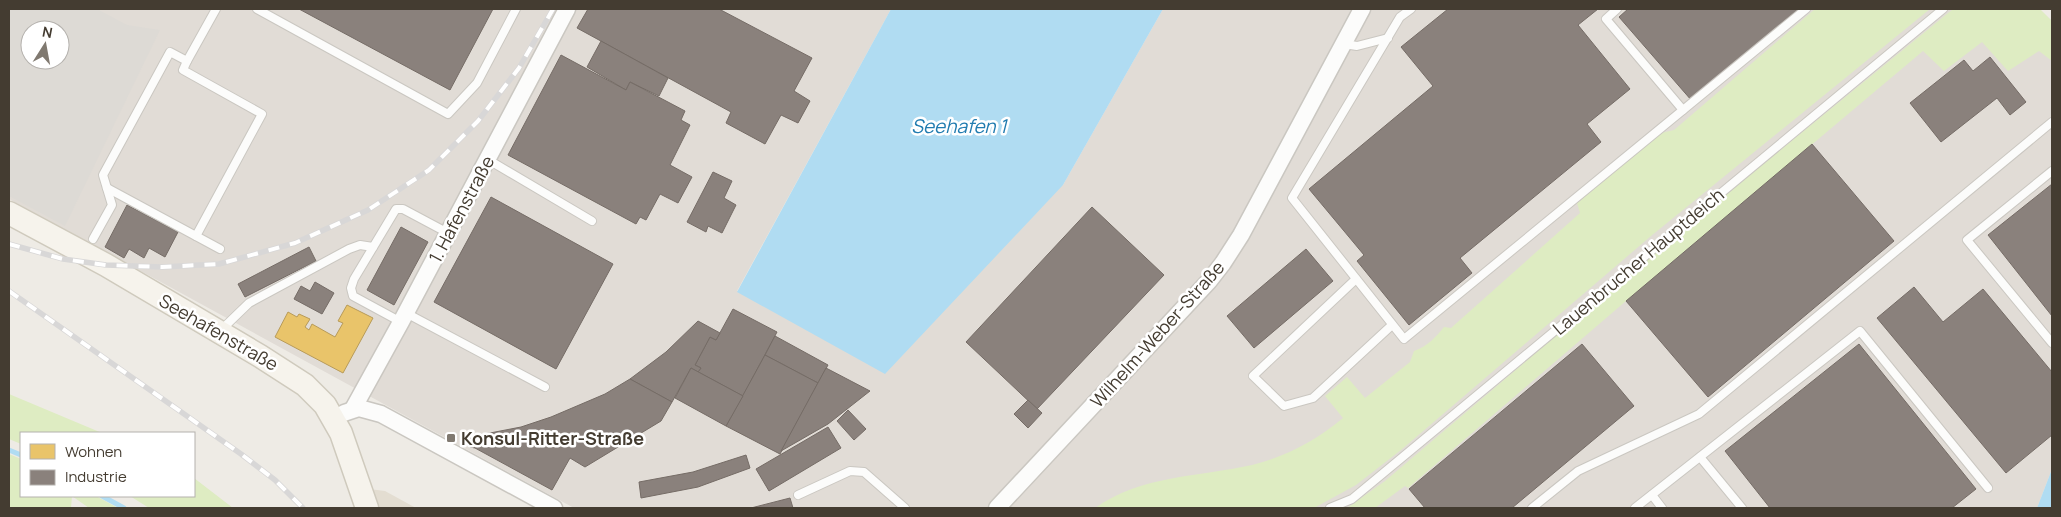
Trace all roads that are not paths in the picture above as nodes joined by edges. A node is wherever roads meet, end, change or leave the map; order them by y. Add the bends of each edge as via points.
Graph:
1 (216, 9) edge
2 (258, 9) edge
3 (516, 9) edge
4 (567, 9) edge
5 (1362, 9) edge
6 (1411, 9) edge
7 (1617, 9) edge
8 (1806, 9) edge
9 (1943, 9) edge
10 (1388, 38) junction
11 (1343, 44) junction
12 (187, 61) junction
13 (1683, 110) junction
14 (2052, 122) edge
15 (487, 159) junction
16 (2052, 171) edge
17 (107, 188) junction
18 (9, 213) edge
19 (592, 221) dead end
20 (448, 233) junction
21 (196, 236) junction
22 (93, 239) dead end
23 (373, 247) junction
24 (220, 249) dead end
25 (1356, 279) junction
26 (403, 317) junction
27 (1392, 325) junction
28 (219, 332) junction
29 (2052, 343) edge
30 (545, 387) dead end
31 (343, 413) junction
32 (1700, 457) junction
33 (1988, 488) dead end
34 (798, 495) dead end
35 (1652, 495) junction
36 (367, 508) edge
37 (554, 508) edge
38 (905, 508) edge
39 (997, 508) edge
40 (1330, 508) edge
41 (1532, 508) edge
42 (1635, 508) edge
43 (1662, 508) edge
44 (1742, 508) edge

1 - 12 lane
2 - 3 lane via 448,114 477,83
4 - 15 street, 1. Hafenstraße
5 - 11 street, Wilhelm-Weber-Straße
6 - 10 lane via 1400,17
7 - 13 lane via 1606,19
8 - 13 lane
9 - 40 lane, Lauenbrucher Hauptdeich via 1352,499
10 - 11 lane via 1357,46
10 - 25 lane via 1292,198
11 - 39 street, Wilhelm-Weber-Straße via 1223,263
12 - 17 lane via 170,52 103,175
12 - 21 lane via 183,70 262,114
13 - 27 lane via 1404,339
14 - 41 lane via 1699,414 1578,471
15 - 19 lane
15 - 20 street, 1. Hafenstraße
16 - 29 lane via 1967,240
17 - 21 lane
17 - 22 lane via 112,205
18 - 28 main road, Seehafenstraße via 106,265
20 - 23 lane via 400,208 396,209
20 - 26 street, 1. Hafenstraße
21 - 24 lane
23 - 26 lane via 354,279 353,296
23 - 28 lane via 360,245 349,249 248,303
25 - 27 lane
25 - 27 lane via 1253,376 1284,406 1313,398
26 - 30 lane
26 - 31 street, 1. Hafenstraße
28 - 31 main road, Seehafenstraße via 294,377
31 - 36 main road, Seehafenstraße via 341,433
31 - 37 street via 367,409 381,414
32 - 33 lane via 1860,331
32 - 35 lane
32 - 44 lane
34 - 38 lane via 850,470 864,472
35 - 42 lane
35 - 43 lane

